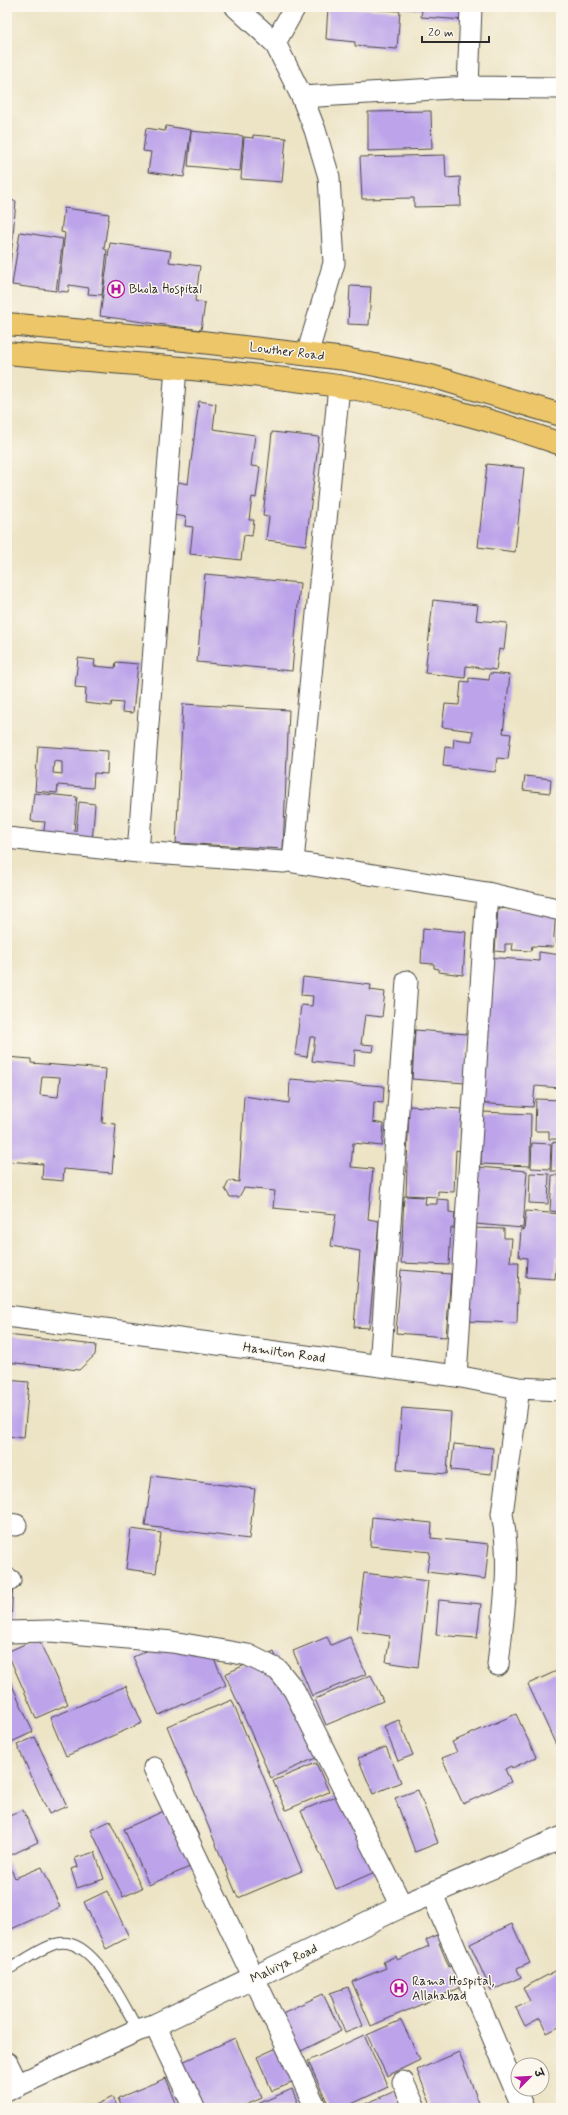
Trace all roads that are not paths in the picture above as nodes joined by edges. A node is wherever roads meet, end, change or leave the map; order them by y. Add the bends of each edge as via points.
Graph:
1 (236, 7) edge
2 (295, 7) edge
3 (470, 7) edge
4 (276, 43) junction
5 (468, 87) junction
6 (561, 88) edge
7 (302, 97) junction
8 (7, 324) edge
9 (7, 353) edge
10 (307, 355) junction
11 (176, 368) junction
12 (339, 386) junction
13 (561, 415) edge
14 (561, 444) edge
15 (7, 838) edge
16 (138, 852) junction
17 (284, 862) dead end
18 (487, 893) junction
19 (561, 910) edge
20 (407, 981) dead end
21 (7, 1316) edge
22 (380, 1366) junction
23 (456, 1376) junction
24 (519, 1388) junction
25 (561, 1390) edge
26 (7, 1632) edge
27 (498, 1665) dead end
28 (154, 1768) dead end
29 (561, 1838) edge
30 (432, 1894) junction
31 (402, 1906) junction
32 (7, 1970) edge
33 (254, 1978) junction
34 (147, 2028) junction
35 (7, 2063) edge
36 (403, 2082) dead end
37 (12, 2087) edge
38 (194, 2108) edge
39 (316, 2108) edge
40 (415, 2108) edge
41 (523, 2108) edge

1 - 4 street
2 - 4 street
3 - 5 street
4 - 7 street
5 - 6 street
5 - 7 street
7 - 10 street via 315,130 328,177 334,263
8 - 10 main road, Lowther Road via 185,340
9 - 11 main road
10 - 13 main road, Lowther Road via 345,359 431,376
11 - 12 main road
11 - 16 street
12 - 14 main road via 415,402
12 - 18 street via 293,862
15 - 16 street
16 - 17 street
18 - 19 street
18 - 23 street
20 - 22 street
21 - 22 street, Hamilton Road
22 - 23 street, Hamilton Road
23 - 24 street, Hamilton Road
24 - 25 street, Hamilton Road
24 - 27 street via 502,1514 505,1530 506,1580
26 - 31 street via 50,1631 172,1642 248,1655 278,1670 294,1690
28 - 33 street
29 - 30 street, Malviya Road
30 - 31 street, Malviya Road
30 - 41 street
31 - 33 street, Malviya Road
32 - 34 lane via 56,1944 72,1943 84,1949 100,1966
33 - 34 street, Malviya Road
33 - 39 street
34 - 37 street, Malviya Road
34 - 38 street
35 - 37 street
36 - 40 street

